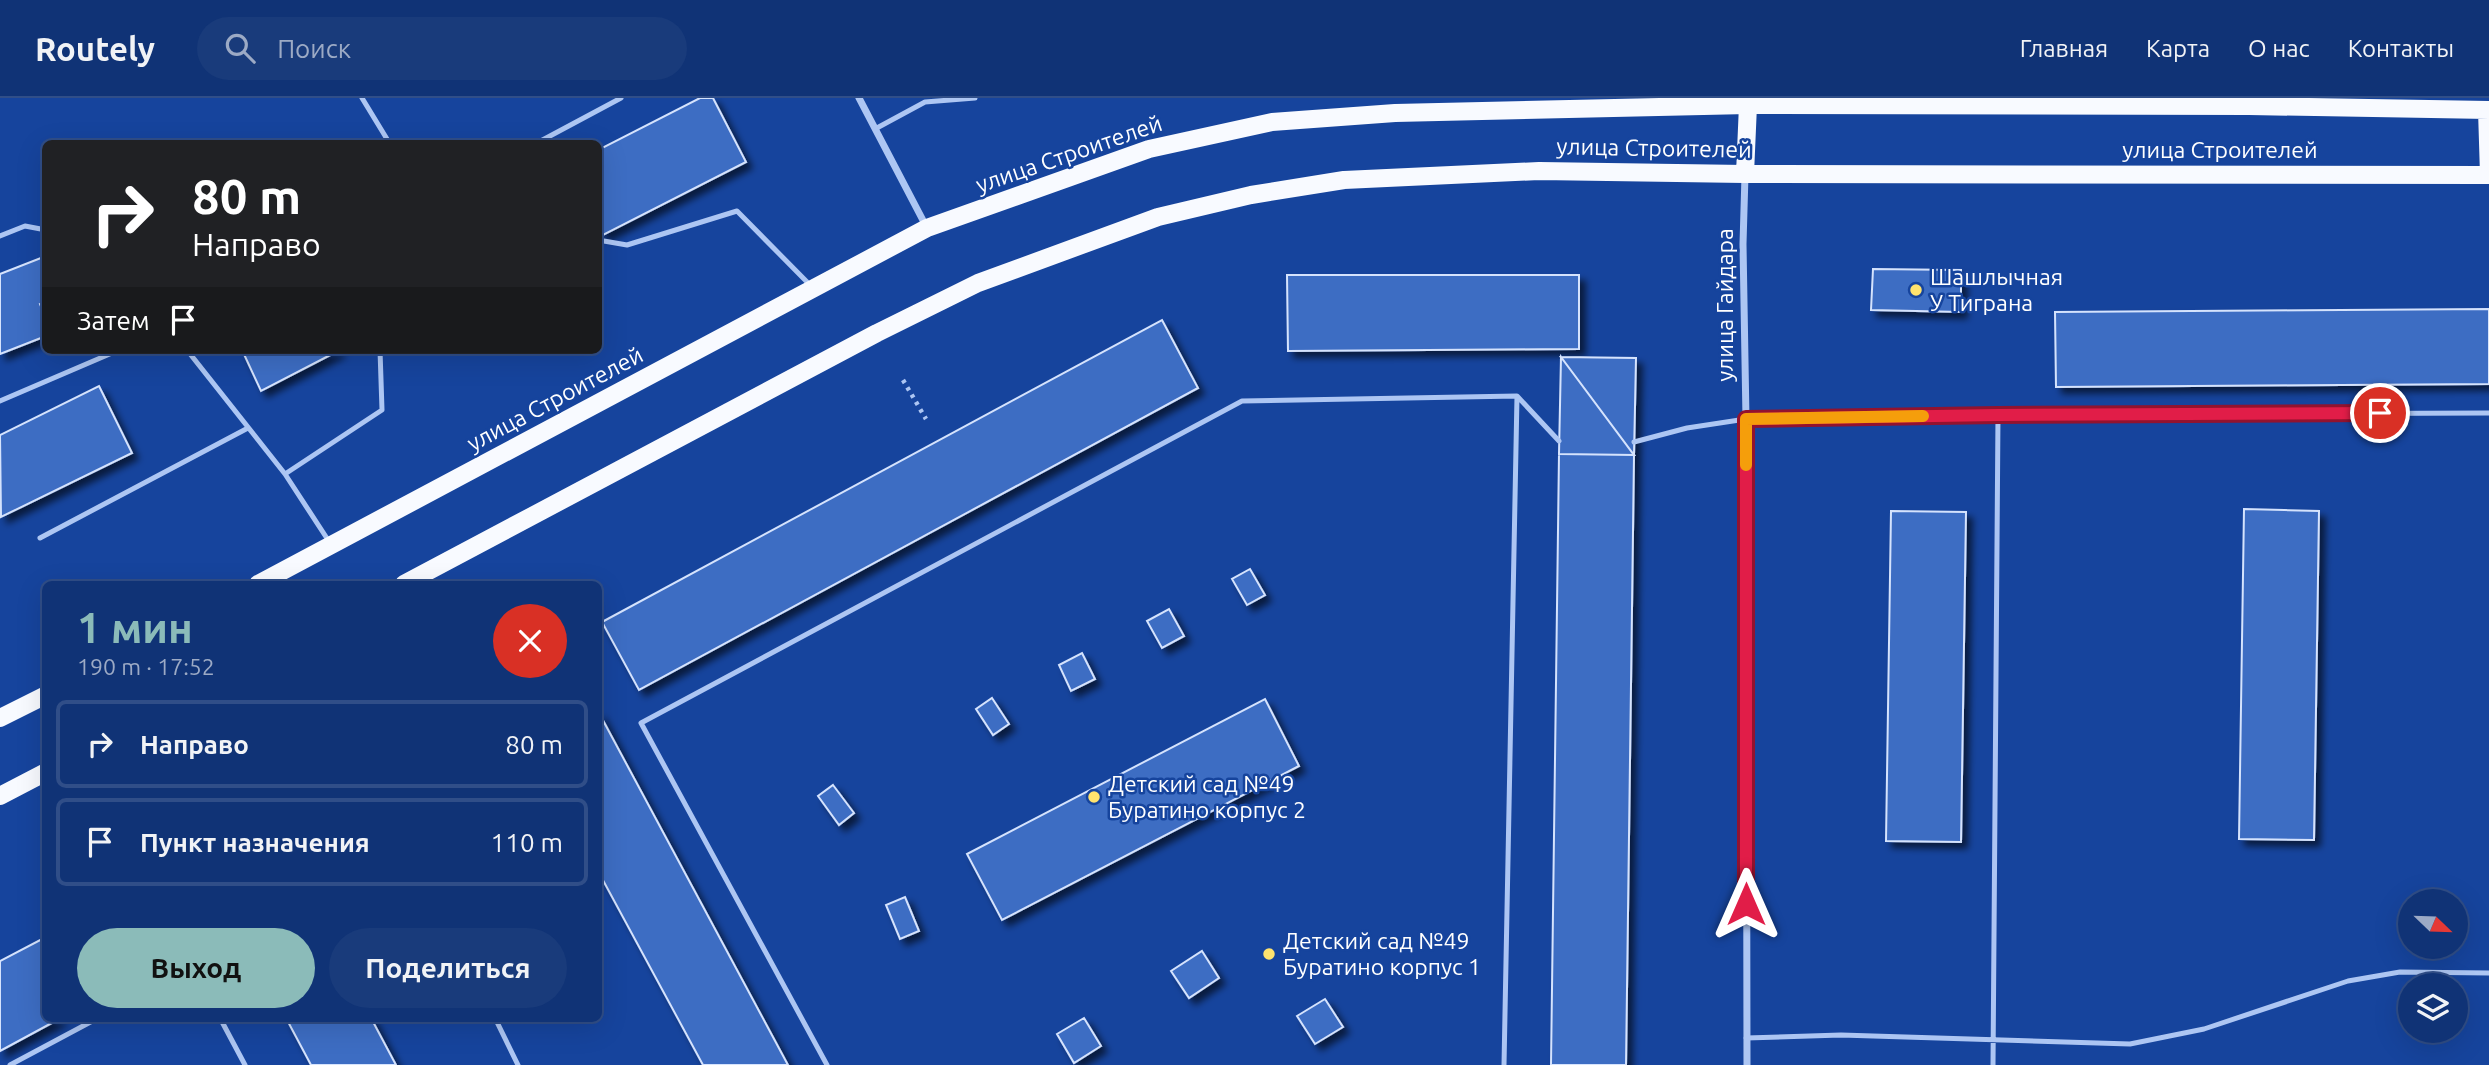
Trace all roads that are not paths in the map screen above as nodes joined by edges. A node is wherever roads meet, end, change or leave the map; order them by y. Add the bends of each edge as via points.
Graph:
1 (362, 98) edge
2 (621, 98) edge
3 (859, 98) edge
4 (975, 98) edge
5 (1804, 102) edge
6 (2249, 102) edge
7 (1748, 105) junction
8 (2488, 106) edge
9 (875, 129) junction
10 (388, 140) edge
11 (543, 140) edge
12 (1745, 174) junction
13 (2489, 175) edge
14 (927, 228) junction
15 (42, 229) edge
16 (0, 236) edge
17 (602, 241) edge
18 (814, 289) junction
19 (110, 354) edge
20 (190, 354) edge
21 (380, 354) edge
22 (1517, 396) junction
23 (0, 401) edge
24 (2489, 413) edge
25 (1998, 415) junction
26 (1746, 419) junction
27 (248, 428) junction
28 (1559, 441) dead end
29 (1634, 442) dead end
30 (285, 474) junction
31 (40, 538) dead end
32 (332, 546) junction
33 (281, 579) edge
34 (410, 581) edge
35 (42, 697) edge
36 (0, 718) edge
37 (42, 774) edge
38 (0, 796) edge
39 (2489, 973) edge
40 (91, 1022) edge
41 (221, 1022) edge
42 (497, 1022) edge
43 (1746, 1038) junction
44 (1992, 1040) junction
45 (10, 1065) edge
46 (245, 1065) edge
47 (518, 1065) edge
48 (827, 1065) edge
49 (1504, 1065) edge
50 (1746, 1065) edge
51 (1993, 1065) edge

1 - 10 lane
2 - 11 lane
3 - 9 street
4 - 9 lane via 925,102
5 - 6 main road, улица Строителей
5 - 7 main road, улица Строителей
6 - 8 main road, улица Строителей
7 - 12 main road
7 - 14 main road, улица Строителей via 1395,113 1272,122 1150,149
8 - 13 main road
9 - 14 street
12 - 13 main road, улица Строителей
12 - 26 street, улица Гайдара
12 - 34 main road, улица Строителей via 1539,171 1344,180 1158,217 978,282
14 - 18 main road, улица Строителей
15 - 16 lane via 25,226
17 - 18 lane via 627,245 737,211
18 - 32 main road, улица Строителей
19 - 23 lane
20 - 27 lane
21 - 30 lane via 382,410
22 - 28 lane
22 - 48 lane via 1241,401 641,723
22 - 49 lane
24 - 25 lane
25 - 26 lane
25 - 44 lane
26 - 29 lane
26 - 43 street, улица Гайдара
27 - 30 lane
27 - 31 lane
30 - 32 lane
32 - 33 main road, улица Строителей
35 - 36 main road
37 - 38 main road
39 - 44 lane via 2400,972 2348,981 2204,1029 2130,1044
40 - 45 lane
41 - 46 lane
42 - 47 lane
43 - 44 lane via 1841,1035
43 - 50 street, улица Гайдара
44 - 51 lane

